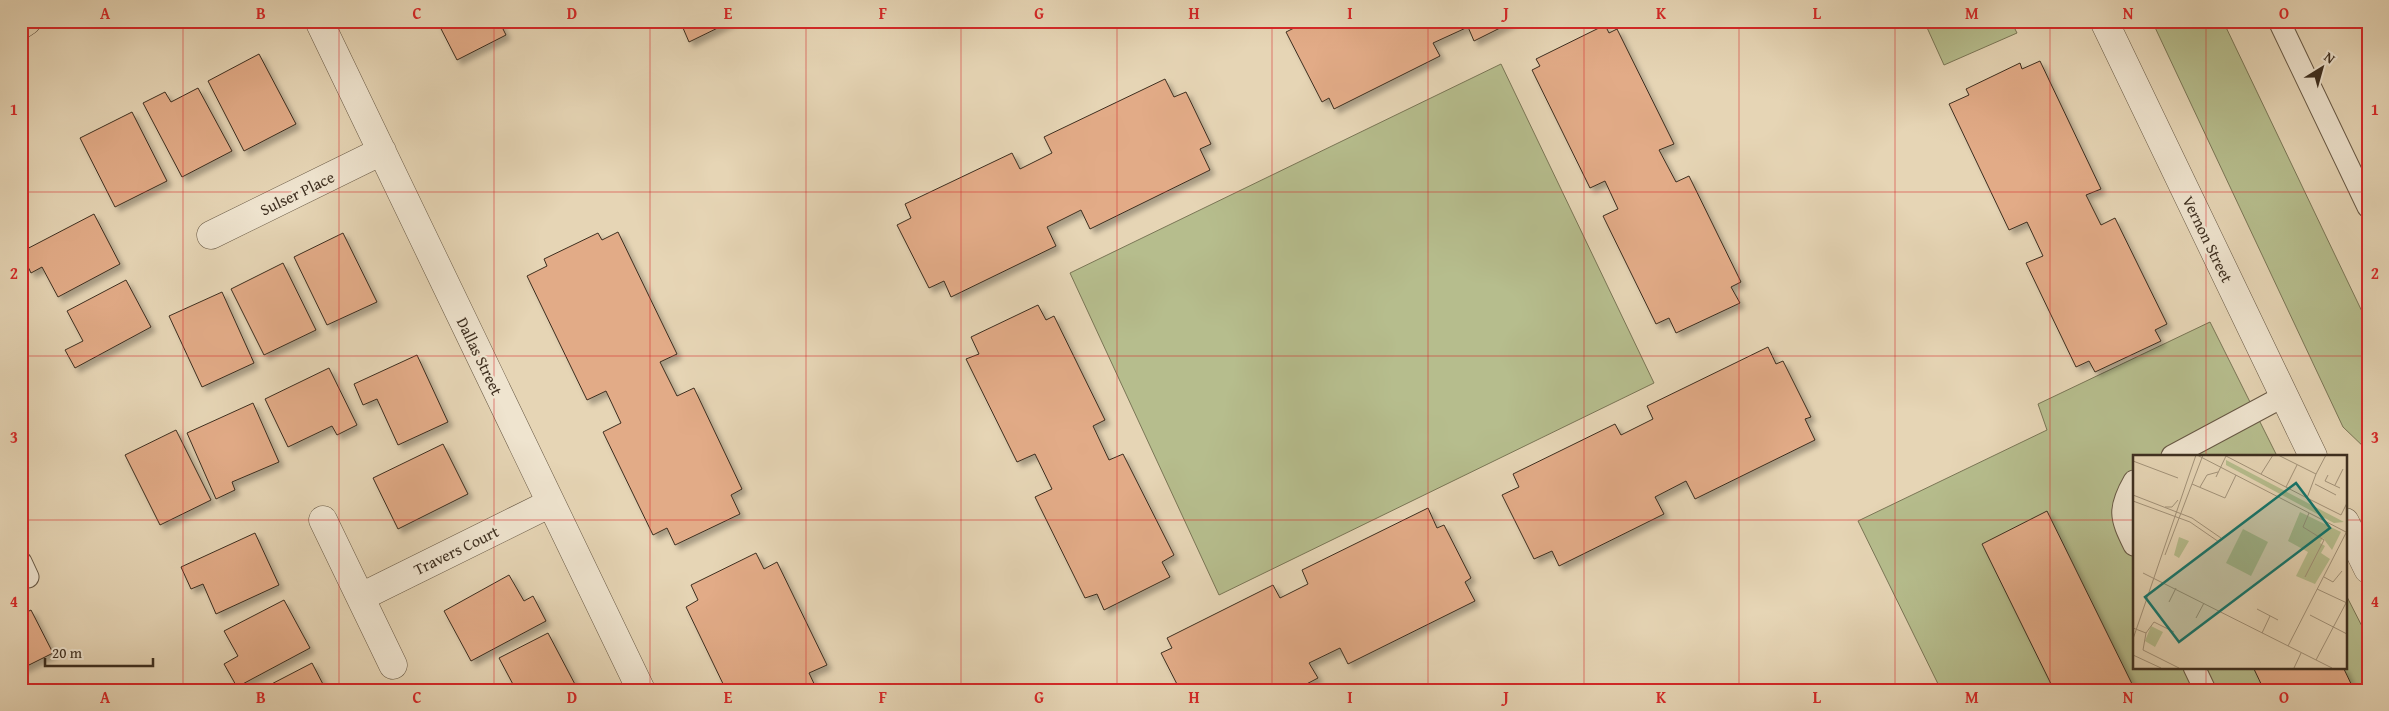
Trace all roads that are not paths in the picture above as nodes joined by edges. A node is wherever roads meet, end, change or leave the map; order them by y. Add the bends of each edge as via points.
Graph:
1 (27, 21) edge
2 (319, 21) edge
3 (2104, 21) edge
4 (2278, 21) edge
5 (21, 25) edge
6 (382, 151) junction
7 (2368, 207) edge
8 (211, 235) dead end
9 (2284, 396) junction
10 (2174, 455) edge
11 (2313, 455) edge
12 (2133, 483) edge
13 (551, 503) junction
14 (324, 520) dead end
15 (2346, 524) edge
16 (2133, 543) edge
17 (2368, 569) edge
18 (360, 597) junction
19 (393, 665) dead end
20 (2194, 668) edge
21 (641, 690) edge
22 (2204, 690) edge

1 - 5 main road
2 - 6 street, Dallas Street
3 - 9 street, Vernon Street
4 - 7 lane
6 - 8 street, Sulser Place
6 - 13 street, Dallas Street
9 - 10 lane
9 - 11 street, Vernon Street
12 - 16 lane via 2122,502 2125,526
13 - 18 street, Travers Court
13 - 21 street, Dallas Street
14 - 18 street
15 - 17 street
18 - 19 street
20 - 22 lane

